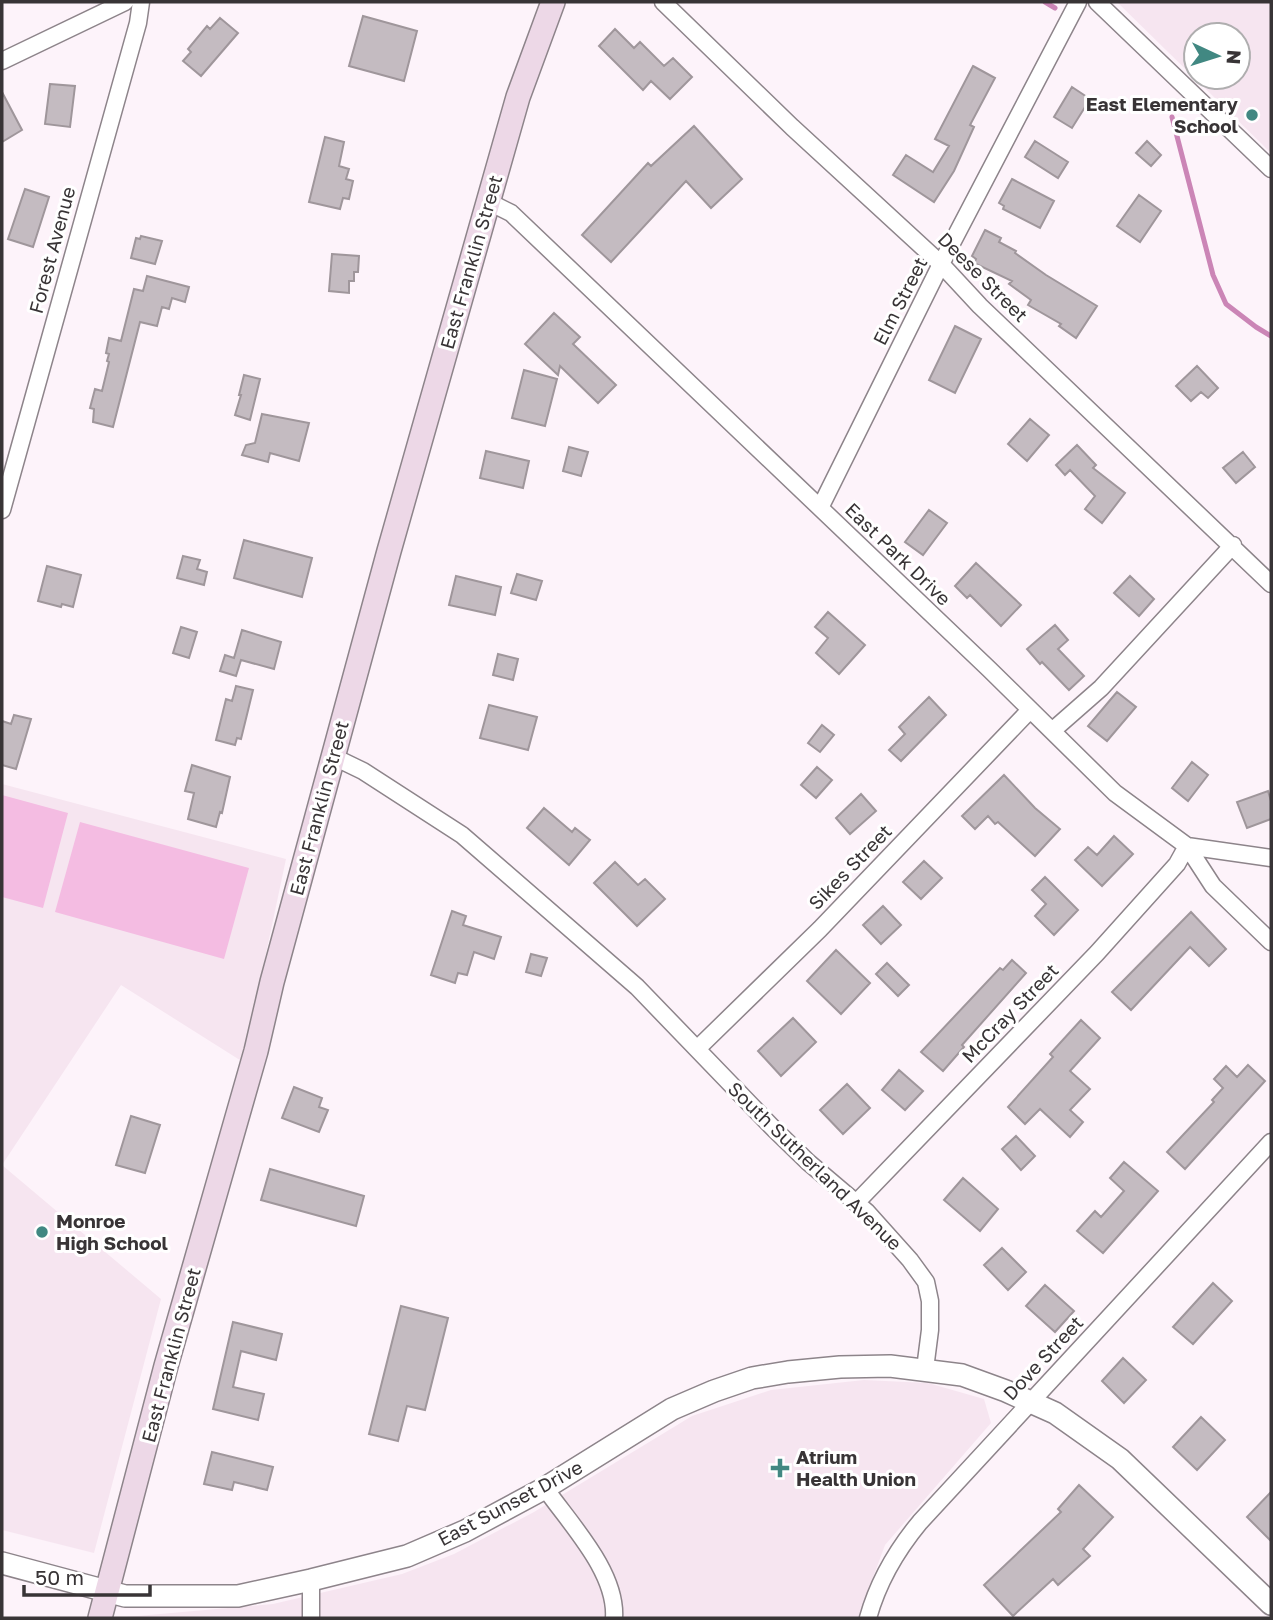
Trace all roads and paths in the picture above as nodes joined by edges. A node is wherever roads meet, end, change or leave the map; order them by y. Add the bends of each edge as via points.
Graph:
1 (125, 2) edge
2 (142, 2) edge
3 (552, 2) edge
4 (663, 2) edge
5 (1078, 2) edge
6 (1097, 2) edge
7 (2, 61) edge
8 (1271, 169) edge
9 (489, 202) junction
10 (941, 264) junction
11 (820, 508) junction
12 (2, 509) edge
13 (1233, 545) junction
14 (1271, 584) edge
15 (1031, 710) junction
16 (1052, 731) junction
17 (334, 757) junction
18 (1187, 846) junction
19 (1271, 858) edge
20 (1271, 942) edge
21 (697, 1049) junction
22 (1271, 1142) edge
23 (856, 1203) junction
24 (925, 1369) junction
25 (1031, 1403) junction
26 (545, 1488) junction
27 (2, 1563) edge
28 (311, 1580) junction
29 (107, 1592) junction
30 (1269, 1599) edge
31 (100, 1618) edge
32 (311, 1618) edge
33 (614, 1618) edge
34 (868, 1618) edge

1 - 7 street
2 - 12 street, Forest Avenue
3 - 9 main road, East Franklin Street via 518,97
4 - 10 street, Deese Street
5 - 10 street, Elm Street
6 - 8 street
9 - 11 street, East Park Drive via 511,213
9 - 17 main road, East Franklin Street
10 - 11 street, Elm Street
10 - 13 street, Deese Street
11 - 15 street, East Park Drive
13 - 14 street, Deese Street
13 - 16 street via 1101,688
15 - 16 street, East Park Drive
15 - 21 street, Sikes Street
16 - 18 street, East Park Drive via 1115,793
17 - 21 street, South Sutherland Avenue via 462,835 637,986
17 - 29 main road, East Franklin Street
18 - 19 street
18 - 20 street, East Park Drive via 1213,886
18 - 23 street, McCray Street via 1177,864 1097,953
21 - 23 street, South Sutherland Avenue via 774,1129
22 - 25 street, Dove Street
23 - 24 street, South Sutherland Avenue via 926,1282 930,1330
24 - 25 street via 962,1375
24 - 26 street, East Sunset Drive via 840,1367 752,1378 672,1409
25 - 30 street via 1055,1413 1120,1459
25 - 34 street, Dove Street via 905,1540 884,1576
26 - 28 street, East Sunset Drive via 474,1527 407,1556
26 - 33 street via 607,1576
27 - 29 street, East Sunset Drive
28 - 29 street, East Sunset Drive via 238,1596
28 - 32 street
29 - 31 main road, East Franklin Street

